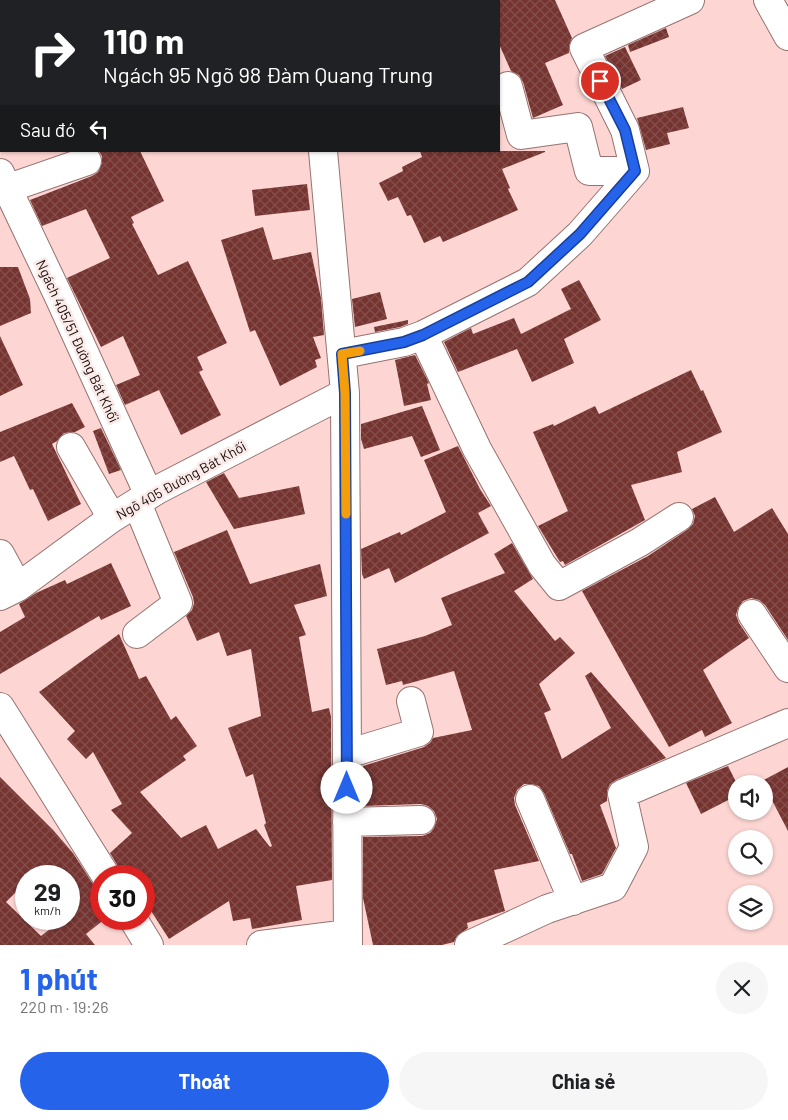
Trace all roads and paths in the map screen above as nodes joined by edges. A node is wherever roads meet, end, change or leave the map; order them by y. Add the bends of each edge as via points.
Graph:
1 (690, 0) edge
2 (768, 0) edge
3 (788, 36) edge
4 (508, 86) dead end
5 (323, 152) edge
6 (87, 161) dead end
7 (635, 171) junction
8 (2, 184) edge
9 (423, 335) junction
10 (342, 354) junction
11 (345, 393) junction
12 (72, 447) dead end
13 (143, 499) junction
14 (679, 517) dead end
15 (112, 518) junction
16 (0, 554) edge
17 (9, 591) edge
18 (752, 614) dead end
19 (137, 634) dead end
20 (788, 668) edge
21 (411, 701) dead end
22 (0, 707) edge
23 (788, 723) edge
24 (347, 754) junction
25 (530, 799) dead end
26 (421, 820) dead end
27 (347, 822) junction
28 (99, 865) edge
29 (573, 901) junction
30 (139, 930) edge
31 (348, 940) edge
32 (149, 945) edge
33 (261, 945) edge
34 (469, 945) edge

1 - 7 street via 584,48 625,130
2 - 3 street
4 - 7 street via 521,135 578,127 588,171
5 - 10 street
6 - 8 street
7 - 9 street via 580,234 528,282
8 - 13 street, Ngách 405/51 Đường Bát Khối via 60,298
9 - 10 street
9 - 14 street via 477,449 542,566 559,586
10 - 11 street
11 - 13 street, Ngõ 405 Đường Bát Khối
11 - 24 street
12 - 15 street
13 - 15 street, Ngõ 405 Đường Bát Khối
13 - 19 street, Ngách 405/51 Đường Bát Khối via 178,603
15 - 17 street, Ngõ 405 Đường Bát Khối
16 - 17 street
18 - 20 street
21 - 24 street via 419,732
22 - 28 street
23 - 29 street via 622,794 634,847 613,887
24 - 27 street
25 - 29 street
26 - 27 street
27 - 31 street
29 - 34 street via 547,909
30 - 32 street
31 - 33 street

